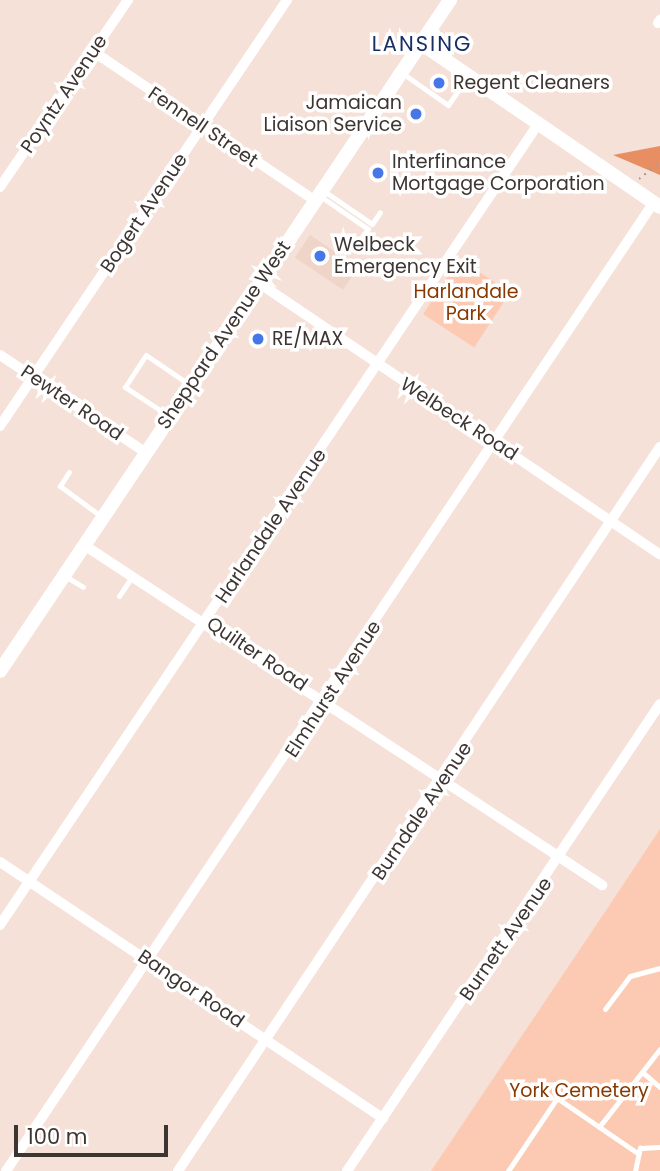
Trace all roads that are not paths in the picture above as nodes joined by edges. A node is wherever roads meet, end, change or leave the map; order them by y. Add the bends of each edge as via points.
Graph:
1 (128, 0) edge
2 (287, 0) edge
3 (450, 0) edge
4 (422, 44) junction
5 (94, 52) junction
6 (402, 73) junction
7 (468, 76) junction
8 (537, 124) junction
9 (201, 127) junction
10 (0, 187) edge
11 (317, 195) junction
12 (657, 204) edge
13 (380, 212) dead end
14 (358, 242) dead end
15 (259, 283) junction
16 (0, 355) edge
17 (378, 366) junction
18 (33, 376) junction
19 (190, 385) junction
20 (169, 416) junction
21 (0, 426) edge
22 (495, 441) junction
23 (660, 447) edge
24 (145, 452) junction
25 (69, 472) dead end
26 (102, 517) junction
27 (610, 519) junction
28 (84, 545) junction
29 (660, 554) edge
30 (64, 575) junction
31 (133, 575) junction
32 (83, 587) dead end
33 (119, 596) dead end
34 (208, 621) junction
35 (0, 671) edge
36 (326, 700) junction
37 (660, 704) edge
38 (444, 779) junction
39 (561, 859) junction
40 (0, 862) edge
41 (29, 881) junction
42 (602, 885) dead end
43 (0, 925) edge
44 (150, 962) junction
45 (660, 968) edge
46 (605, 1009) dead end
47 (267, 1040) junction
48 (660, 1049) edge
49 (642, 1072) junction
50 (660, 1087) edge
51 (383, 1118) junction
52 (598, 1127) junction
53 (660, 1147) edge
54 (636, 1152) junction
55 (6, 1171) edge
56 (178, 1171) edge
57 (347, 1171) edge
58 (508, 1171) edge
59 (635, 1171) edge

1 - 5 street, Poyntz Avenue
2 - 9 street, Bogert Avenue
3 - 4 main road, Sheppard Avenue West
4 - 6 main road, Sheppard Avenue West
4 - 7 main road
5 - 9 street, Fennell Street
5 - 10 street, Poyntz Avenue
6 - 7 lane via 448,105
6 - 11 main road, Sheppard Avenue West
7 - 8 main road
8 - 12 main road
8 - 17 street, Harlandale Avenue
9 - 11 street, Fennell Street
9 - 18 street, Bogert Avenue
11 - 13 lane via 372,224
11 - 14 lane via 368,229
11 - 15 main road, Sheppard Avenue West
12 - 22 street, Elmhurst Avenue
15 - 17 street, Welbeck Road
15 - 19 main road, Sheppard Avenue West
16 - 18 street, Pewter Road
17 - 22 street, Welbeck Road
17 - 34 street, Harlandale Avenue
18 - 21 street, Bogert Avenue
18 - 24 street, Pewter Road
19 - 20 main road, Sheppard Avenue West
19 - 20 lane via 146,355 125,387
20 - 24 main road, Sheppard Avenue West
22 - 27 street, Welbeck Road
22 - 36 street, Elmhurst Avenue
23 - 27 street, Burndale Avenue
24 - 26 main road, Sheppard Avenue West
25 - 26 lane via 60,486
26 - 28 main road, Sheppard Avenue West
27 - 29 street, Welbeck Road
27 - 38 street, Burndale Avenue
28 - 30 main road, Sheppard Avenue West
28 - 31 street, Quilter Road
30 - 32 lane
30 - 35 main road, Sheppard Avenue West
31 - 33 lane
31 - 34 street, Quilter Road
34 - 36 street, Quilter Road
34 - 41 street, Harlandale Avenue
36 - 38 street, Quilter Road
36 - 44 street, Elmhurst Avenue
37 - 39 street, Burnett Avenue
38 - 39 street, Quilter Road
38 - 47 street, Burndale Avenue
39 - 42 street, Quilter Road
39 - 51 street, Burnett Avenue
40 - 41 street, Bangor Road
41 - 43 street, Harlandale Avenue
41 - 44 street, Bangor Road
44 - 47 street, Bangor Road
44 - 55 street, Elmhurst Avenue
45 - 46 lane via 629,976
47 - 51 street, Bangor Road
47 - 56 street, Burndale Avenue
48 - 49 lane
49 - 50 lane
49 - 52 lane
51 - 57 street, Burnett Avenue
52 - 54 lane
52 - 58 lane via 557,1098
53 - 54 lane
54 - 59 lane

